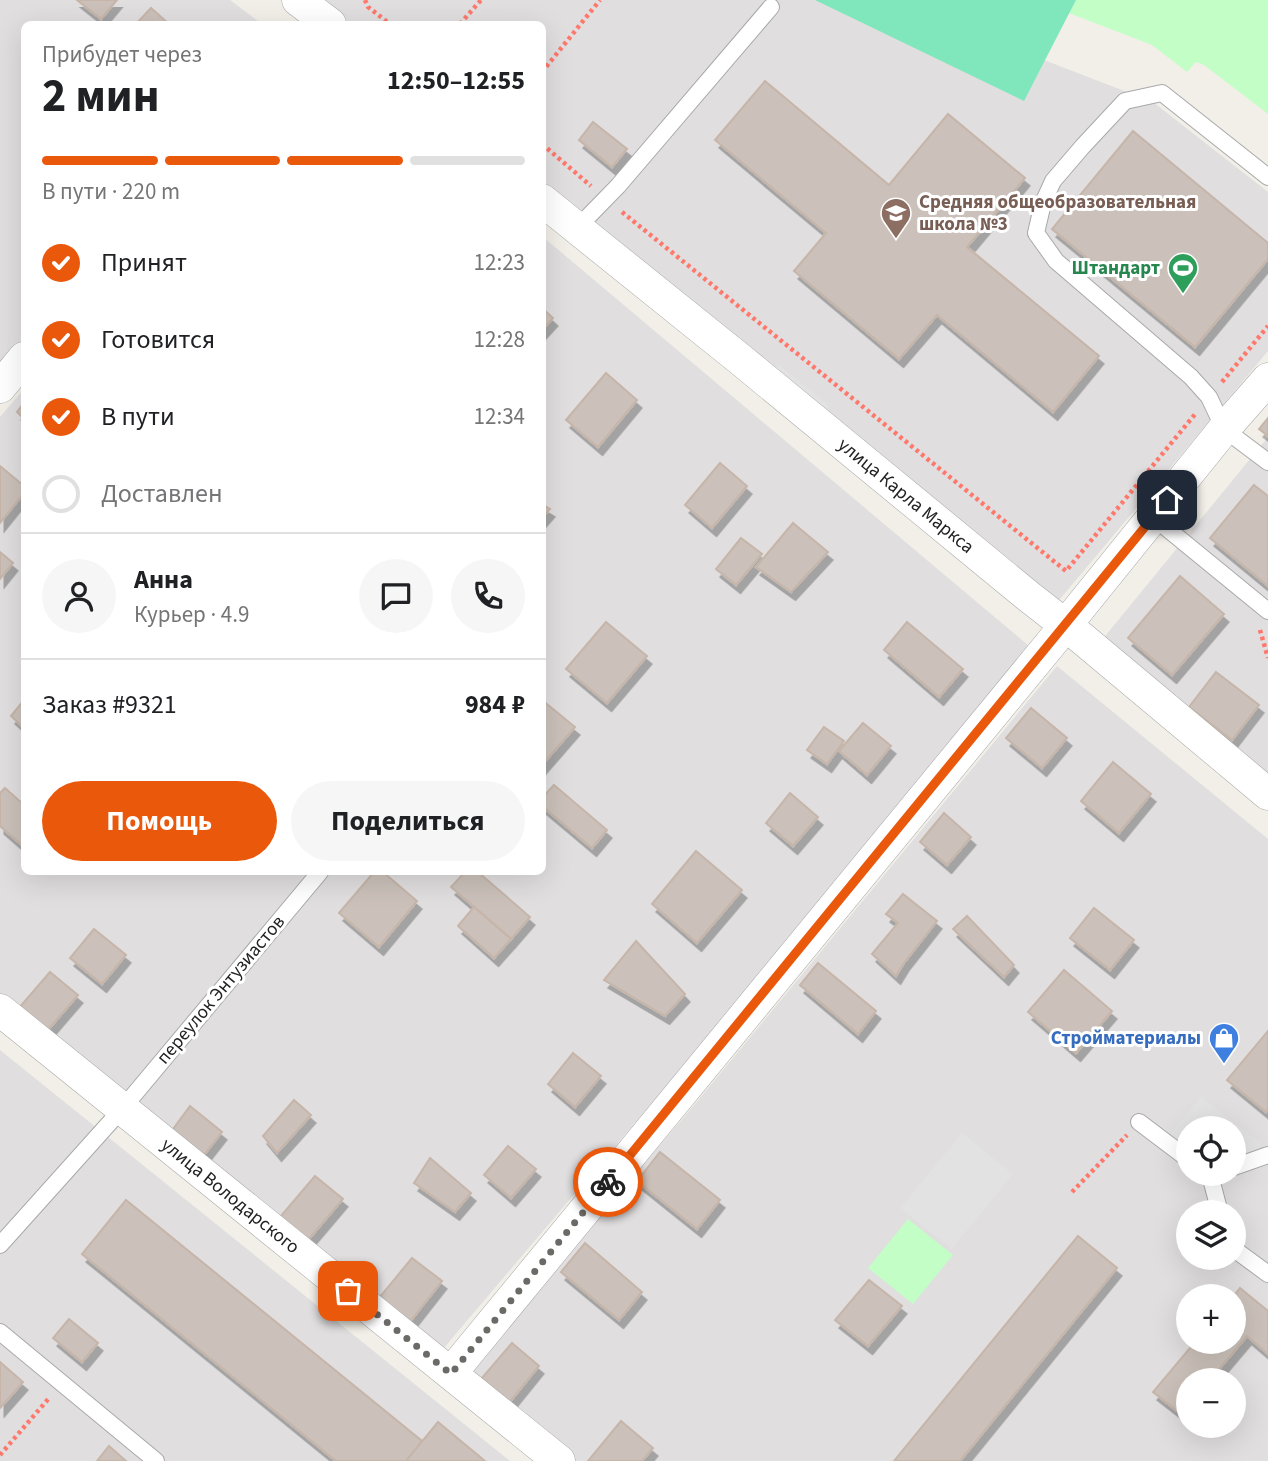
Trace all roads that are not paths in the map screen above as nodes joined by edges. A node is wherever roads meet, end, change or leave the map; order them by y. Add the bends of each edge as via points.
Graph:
1 (771, 7) dead end
2 (1268, 177) edge
3 (546, 203) edge
4 (577, 229) junction
5 (21, 362) edge
6 (1268, 379) edge
7 (0, 387) edge
8 (1224, 429) junction
9 (1268, 462) edge
10 (1153, 517) junction
11 (1266, 616) edge
12 (1065, 625) junction
13 (1268, 794) edge
14 (317, 875) edge
15 (0, 1010) edge
16 (122, 1109) junction
17 (1139, 1122) road end
18 (1176, 1150) edge
19 (1268, 1155) edge
20 (1246, 1163) edge
21 (0, 1245) edge
22 (1246, 1258) edge
23 (1268, 1274) edge
24 (0, 1332) edge
25 (451, 1374) junction
26 (156, 1461) edge
27 (559, 1461) edge

1 - 4 lane
2 - 8 lane via 1162,93 1125,101 1054,181 1036,233 1056,261 1191,377 1209,397
3 - 4 street, улица Карла Маркса
4 - 12 street, улица Карла Маркса
5 - 7 street
6 - 8 street
8 - 9 lane
8 - 10 street
10 - 11 lane
10 - 12 street
12 - 13 street, улица Карла Маркса
12 - 25 street
14 - 16 lane, переулок Энтузиастов
15 - 16 street, улица Володарского
16 - 21 lane, переулок Энтузиастов
16 - 25 street, улица Володарского
17 - 18 lane
19 - 20 lane
22 - 23 lane
24 - 26 lane
25 - 27 street, улица Володарского

